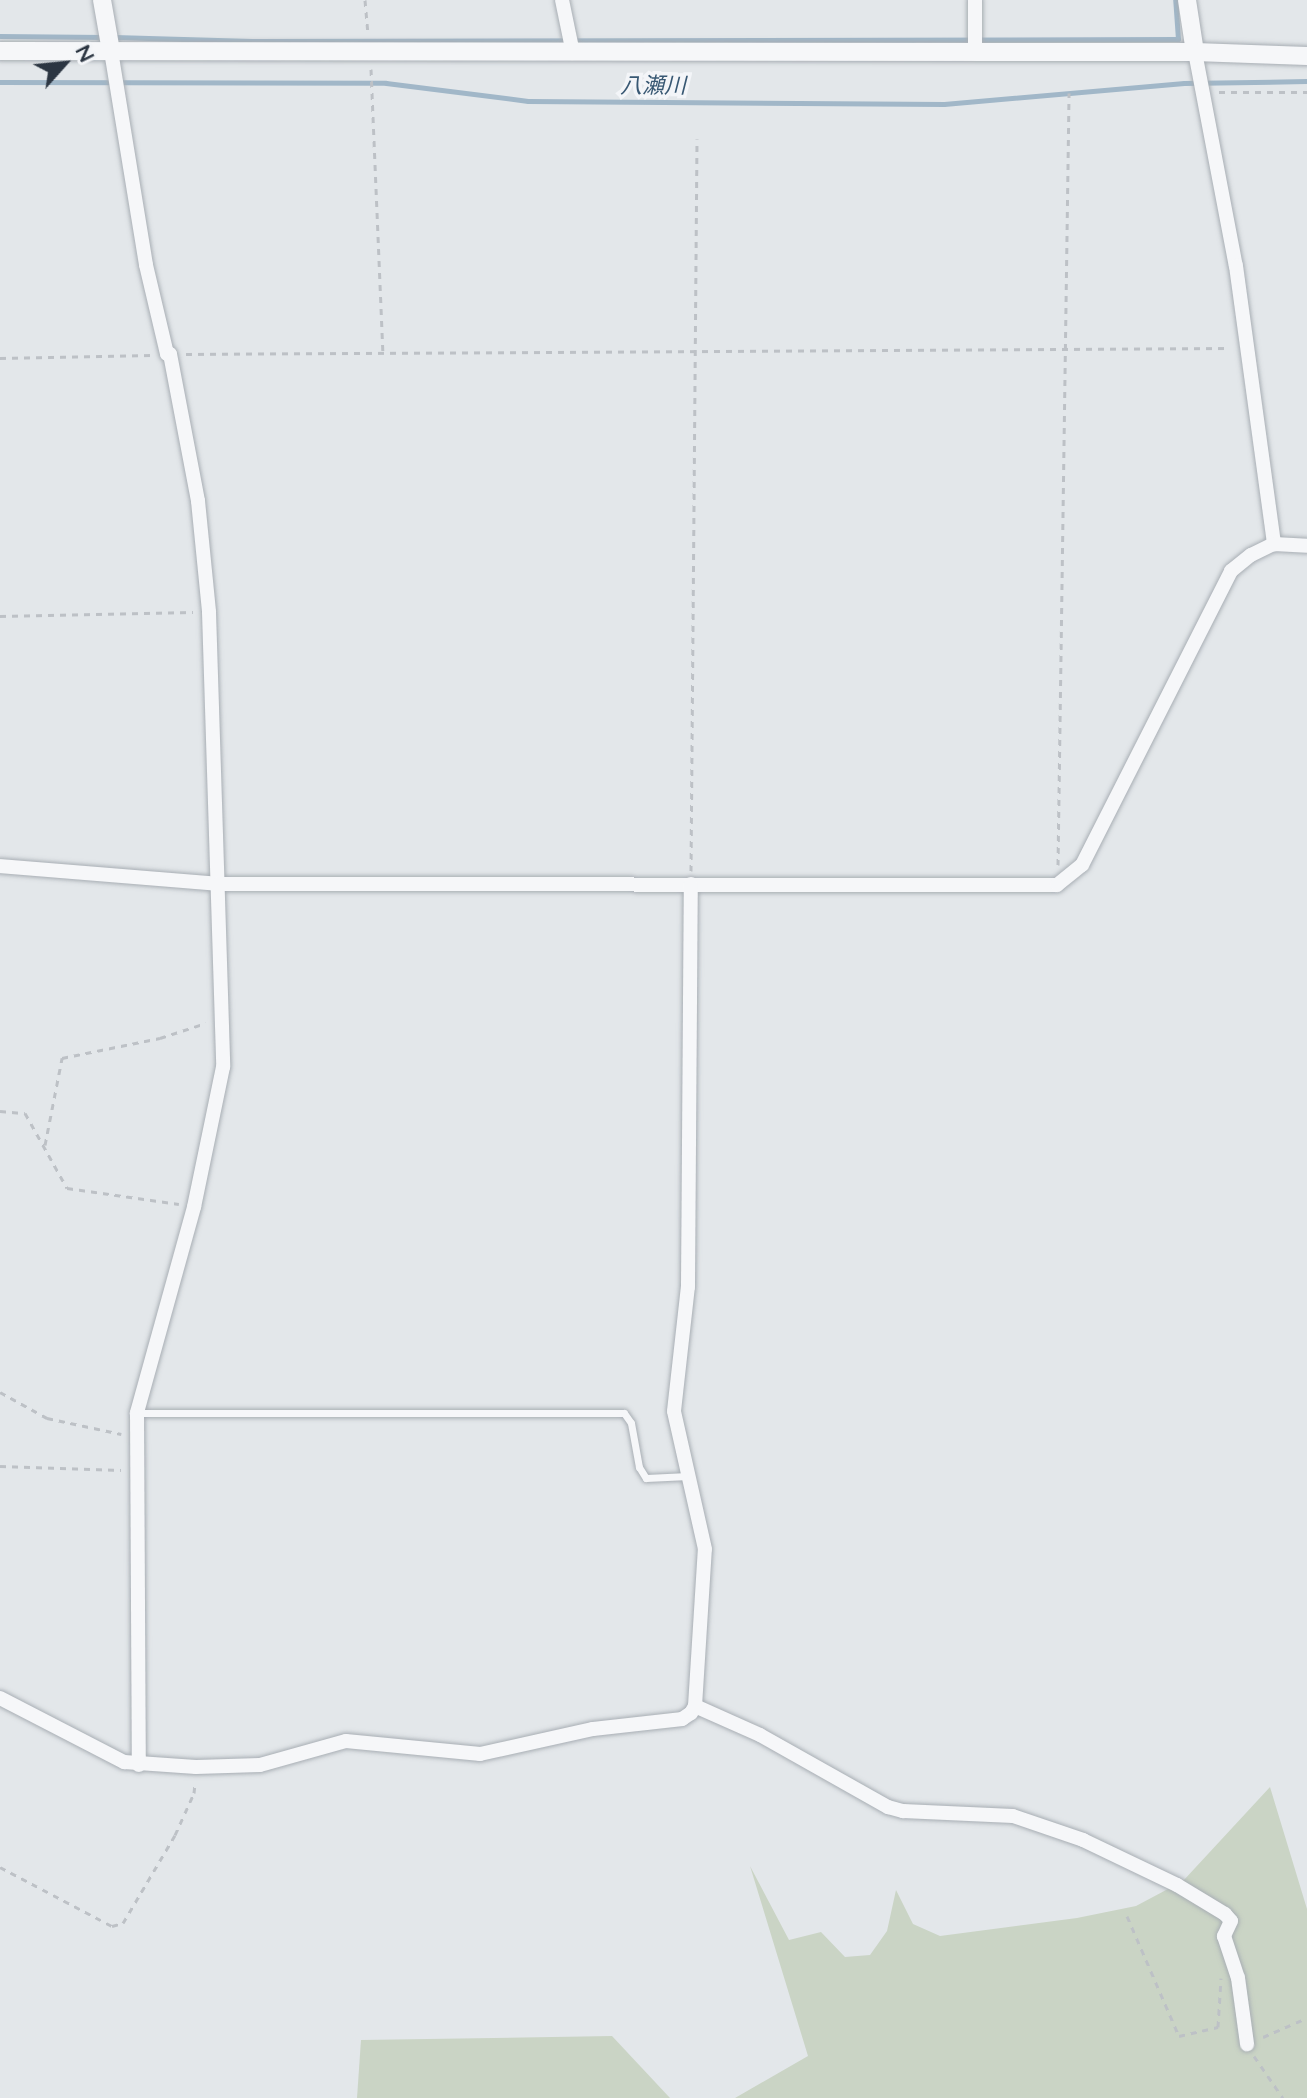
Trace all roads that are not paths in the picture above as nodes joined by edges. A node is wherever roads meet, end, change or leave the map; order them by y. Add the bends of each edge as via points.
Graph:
1 (102, 0) edge
2 (562, 0) edge
3 (975, 0) edge
4 (1187, 0) edge
5 (0, 51) edge
6 (111, 51) junction
7 (1195, 52) junction
8 (573, 53) junction
9 (975, 54) junction
10 (1307, 56) edge
11 (1274, 544) junction
12 (1307, 546) edge
13 (0, 866) edge
14 (219, 884) junction
15 (691, 884) junction
16 (137, 1413) junction
17 (688, 1476) junction
18 (0, 1698) edge
19 (695, 1706) junction
20 (139, 1765) junction
21 (1247, 2044) road end

1 - 6 street
2 - 8 street
3 - 9 street
4 - 7 street
5 - 6 street
6 - 8 street
6 - 14 street via 146,265 191,450 209,612
7 - 9 street
7 - 10 street
7 - 11 street via 1236,266
8 - 9 street
11 - 12 street
11 - 15 street via 1231,571 1082,865 1057,885
13 - 14 street
14 - 15 street
14 - 16 street via 223,1067 194,1207
15 - 17 street via 688,1287 674,1411
16 - 17 lane via 624,1413 646,1478
16 - 20 street
17 - 19 street via 705,1549
18 - 20 street via 95,1750
19 - 20 street via 682,1719 593,1729 480,1754 346,1741 260,1765
19 - 21 street via 760,1735 888,1807 1013,1816 1083,1840 1225,1914 1231,1921 1224,1936 1238,1978

